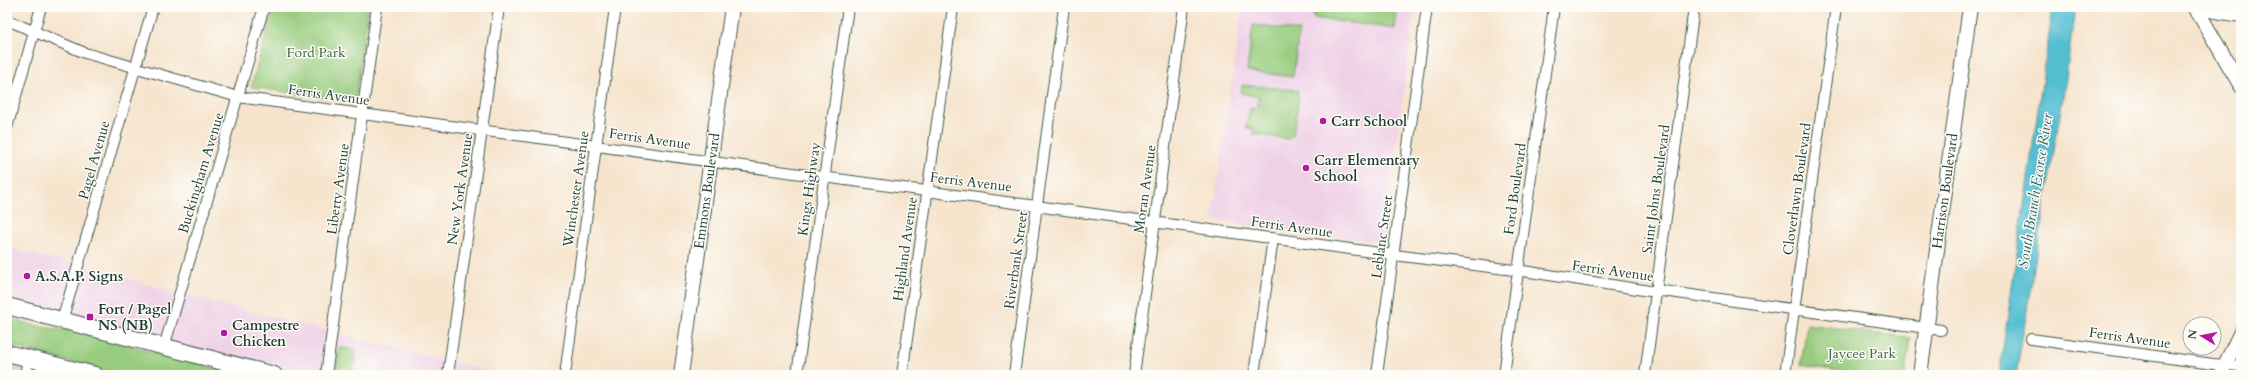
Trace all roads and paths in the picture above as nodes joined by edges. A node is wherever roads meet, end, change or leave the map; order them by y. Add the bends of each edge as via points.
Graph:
1 (41, 7) edge
2 (153, 7) edge
3 (264, 7) edge
4 (377, 7) edge
5 (499, 7) edge
6 (615, 7) edge
7 (732, 7) edge
8 (848, 7) edge
9 (952, 7) edge
10 (1064, 7) edge
11 (1184, 7) edge
12 (1427, 7) edge
13 (1554, 7) edge
14 (1694, 7) edge
15 (1836, 7) edge
16 (1970, 7) edge
17 (2196, 8) edge
18 (2241, 17) edge
19 (7, 20) edge
20 (34, 31) junction
21 (135, 67) junction
22 (2241, 86) edge
23 (238, 97) junction
24 (362, 114) junction
25 (7, 128) edge
26 (483, 129) junction
27 (596, 146) junction
28 (711, 162) junction
29 (824, 177) junction
30 (927, 191) junction
31 (1037, 206) junction
32 (1154, 222) junction
33 (1273, 238) junction
34 (1394, 255) junction
35 (1518, 270) junction
36 (1656, 292) junction
37 (7, 306) edge
38 (1794, 310) junction
39 (7, 314) edge
40 (44, 317) junction
41 (62, 321) junction
42 (1926, 328) junction
43 (1941, 330) dead end
44 (2241, 332) edge
45 (2031, 339) dead end
46 (164, 347) junction
47 (7, 353) edge
48 (28, 358) junction
49 (2241, 366) edge
50 (2223, 369) edge
51 (25, 375) edge
52 (96, 375) edge
53 (274, 375) edge
54 (326, 375) edge
55 (448, 375) edge
56 (565, 375) edge
57 (681, 375) edge
58 (798, 375) edge
59 (902, 375) edge
60 (1014, 375) edge
61 (1134, 375) edge
62 (1254, 375) edge
63 (1377, 375) edge
64 (1504, 375) edge
65 (1645, 375) edge
66 (1785, 375) edge
67 (1920, 375) edge

1 - 20 street
2 - 21 street, Pagel Avenue
3 - 23 street, Buckingham Avenue
4 - 24 street, Liberty Avenue
5 - 26 street, New York Avenue
6 - 27 street, Winchester Avenue
7 - 28 street, Emmons Boulevard
8 - 29 street, Kings Highway
9 - 30 street, Highland Avenue
10 - 31 street, Riverbank Street
11 - 32 street, Moran Avenue
12 - 34 street, Leblanc Street
13 - 35 street, Ford Boulevard
14 - 36 street, Saint Johns Boulevard
15 - 38 street, Cloverlawn Boulevard
16 - 42 street, Harrison Boulevard
17 - 18 street
17 - 22 street
19 - 20 street, Ferris Avenue
20 - 21 street, Ferris Avenue via 85,53
20 - 25 street
21 - 23 street, Ferris Avenue
21 - 41 street, Pagel Avenue
23 - 24 street, Ferris Avenue
23 - 46 street, Buckingham Avenue
24 - 26 street, Ferris Avenue
24 - 54 street, Liberty Avenue
26 - 27 street, Ferris Avenue
26 - 55 street, New York Avenue
27 - 28 street, Ferris Avenue
27 - 56 street, Winchester Avenue
28 - 29 street, Ferris Avenue
28 - 57 street, Emmons Boulevard
29 - 30 street, Ferris Avenue
29 - 58 street, Kings Highway
30 - 31 street, Ferris Avenue
30 - 59 street, Highland Avenue
31 - 32 street, Ferris Avenue
31 - 60 street, Riverbank Street
32 - 33 street, Ferris Avenue
32 - 61 street, Moran Avenue
33 - 34 street, Ferris Avenue
33 - 62 street
34 - 35 street, Ferris Avenue
34 - 63 street, Leblanc Street
35 - 36 street, Ferris Avenue
35 - 64 street, Ford Boulevard
36 - 38 street, Ferris Avenue
36 - 65 street, Saint Johns Boulevard
37 - 40 main road
38 - 42 street, Ferris Avenue
38 - 66 street, Cloverlawn Boulevard
39 - 40 main road
40 - 41 main road
41 - 46 main road
42 - 43 street, Ferris Avenue
42 - 67 street, Harrison Boulevard
44 - 50 street
45 - 50 street, Ferris Avenue via 2213,364
46 - 53 main road
47 - 48 main road
48 - 51 street
48 - 52 main road
49 - 50 street, Ferris Avenue

